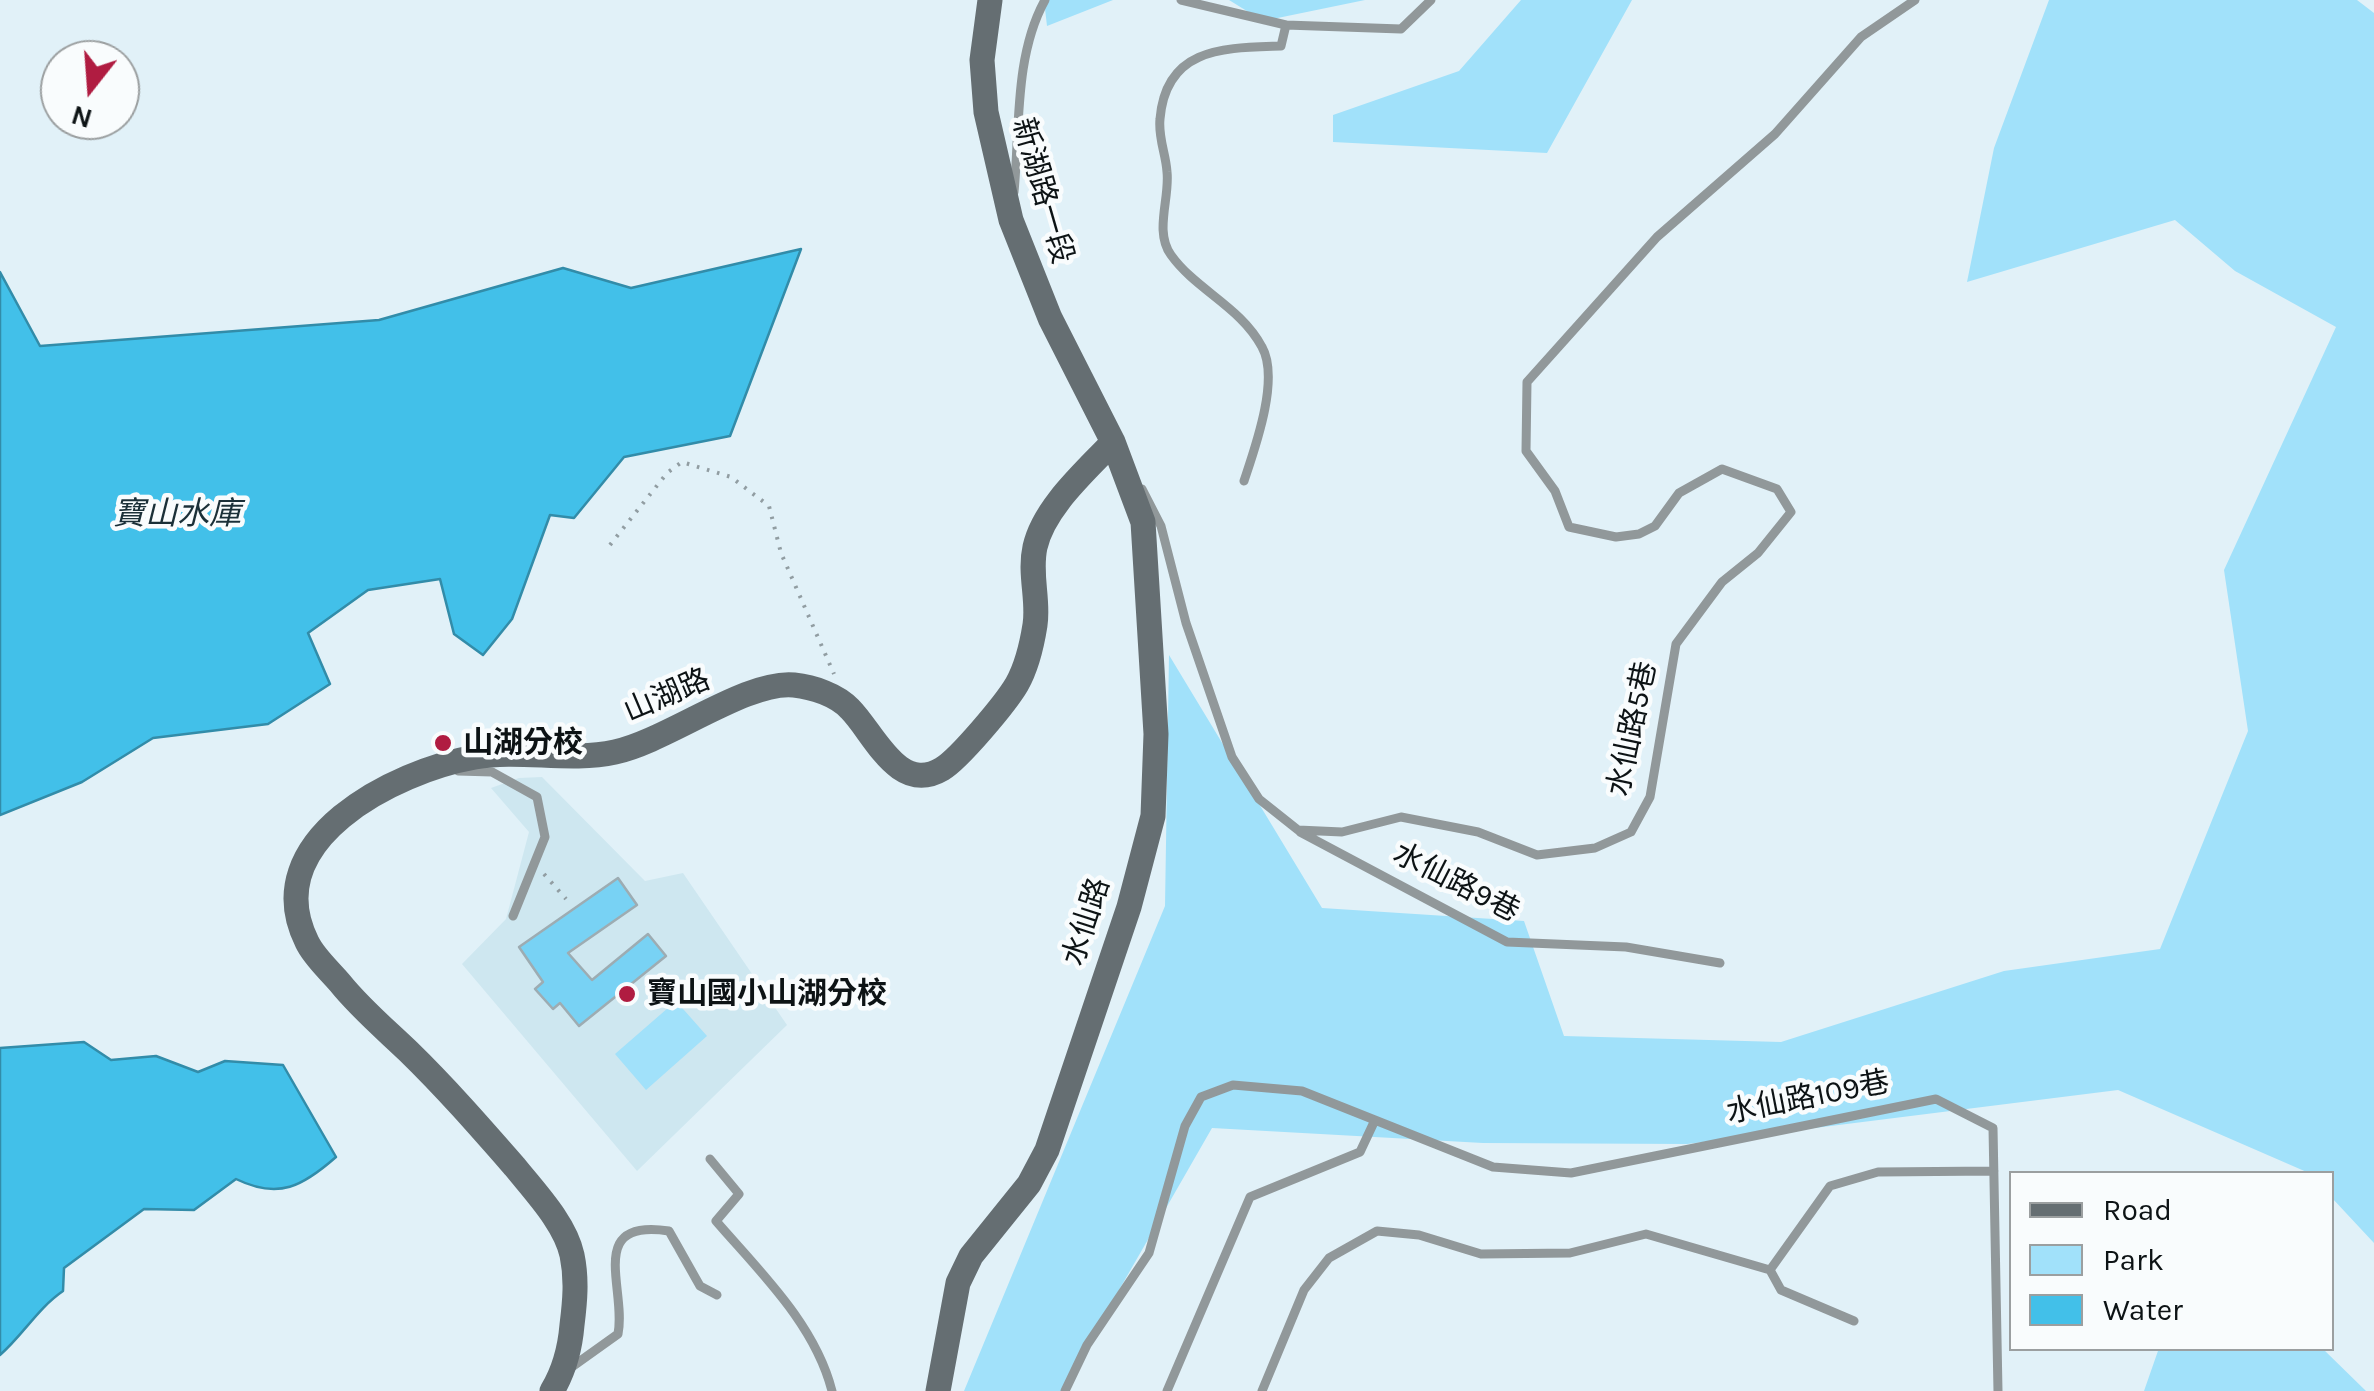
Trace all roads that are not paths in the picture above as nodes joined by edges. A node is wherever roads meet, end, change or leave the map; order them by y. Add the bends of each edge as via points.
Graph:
1 (990, 0) edge
2 (1045, 0) edge
3 (1181, 0) edge
4 (1432, 0) edge
5 (1915, 0) edge
6 (1286, 25) junction
7 (1011, 220) junction
8 (1113, 442) junction
9 (1244, 481) dead end
10 (430, 770) junction
11 (1298, 830) junction
12 (513, 916) dead end
13 (1720, 963) dead end
14 (1375, 1120) junction
15 (710, 1159) dead end
16 (1994, 1171) junction
17 (1770, 1270) junction
18 (716, 1295) dead end
19 (1854, 1320) dead end
20 (557, 1382) edge
21 (832, 1391) edge
22 (938, 1391) edge
23 (1065, 1391) edge
24 (1167, 1391) edge
25 (1262, 1391) edge
26 (1998, 1391) edge

1 - 7 street, 新湖路一段 via 982,60 986,112
2 - 7 lane via 1022,78
3 - 6 lane
4 - 6 lane via 1401,30
5 - 11 lane, 水仙路5巷 via 1861,37 1775,134 1658,236 1527,382 1526,452 1555,491 1568,527 1616,537 1639,534 1655,526 1679,493 1722,469 1778,489 1791,512 1758,553 1722,582 1676,644 1650,796 1631,832 1595,848 1536,854 1478,832 1401,817 1342,832
6 - 9 lane via 1281,46 1213,49 1191,58 1168,90 1160,116 1167,251 1263,347 1269,372 1260,434
7 - 8 street, 新湖路一段 via 1050,318
8 - 10 street, 山湖路 via 1041,532 1032,576 1036,621 1017,684 942,769 924,776 897,767 848,706 793,684 762,688 620,751 477,756
8 - 11 lane via 1161,526 1232,757 1259,800
8 - 22 street, 水仙路 via 1143,522 1156,734 1153,816 1046,1150 1029,1184 986,1232 958,1284
10 - 12 lane via 492,772 537,797 545,837
10 - 20 street, 山湖路 via 332,822 308,852 298,910 307,942 541,1198 571,1250 576,1289
11 - 13 lane, 水仙路9巷 via 1507,942 1626,947
14 - 16 lane, 水仙路109巷 via 1493,1167 1571,1173 1936,1099 1993,1128
14 - 23 lane, 水仙路109巷 via 1302,1091 1233,1085 1201,1097 1185,1126 1148,1253
14 - 24 lane via 1360,1152 1250,1196
15 - 21 lane via 739,1194 716,1221 783,1298 825,1364
16 - 17 lane via 1878,1172 1830,1186
16 - 26 lane, 水仙路109巷
17 - 19 lane via 1781,1290
17 - 25 lane via 1646,1234 1570,1253 1480,1254 1419,1235 1377,1231 1329,1258 1304,1290
18 - 20 lane via 700,1286 669,1231 633,1231 612,1265 618,1334

